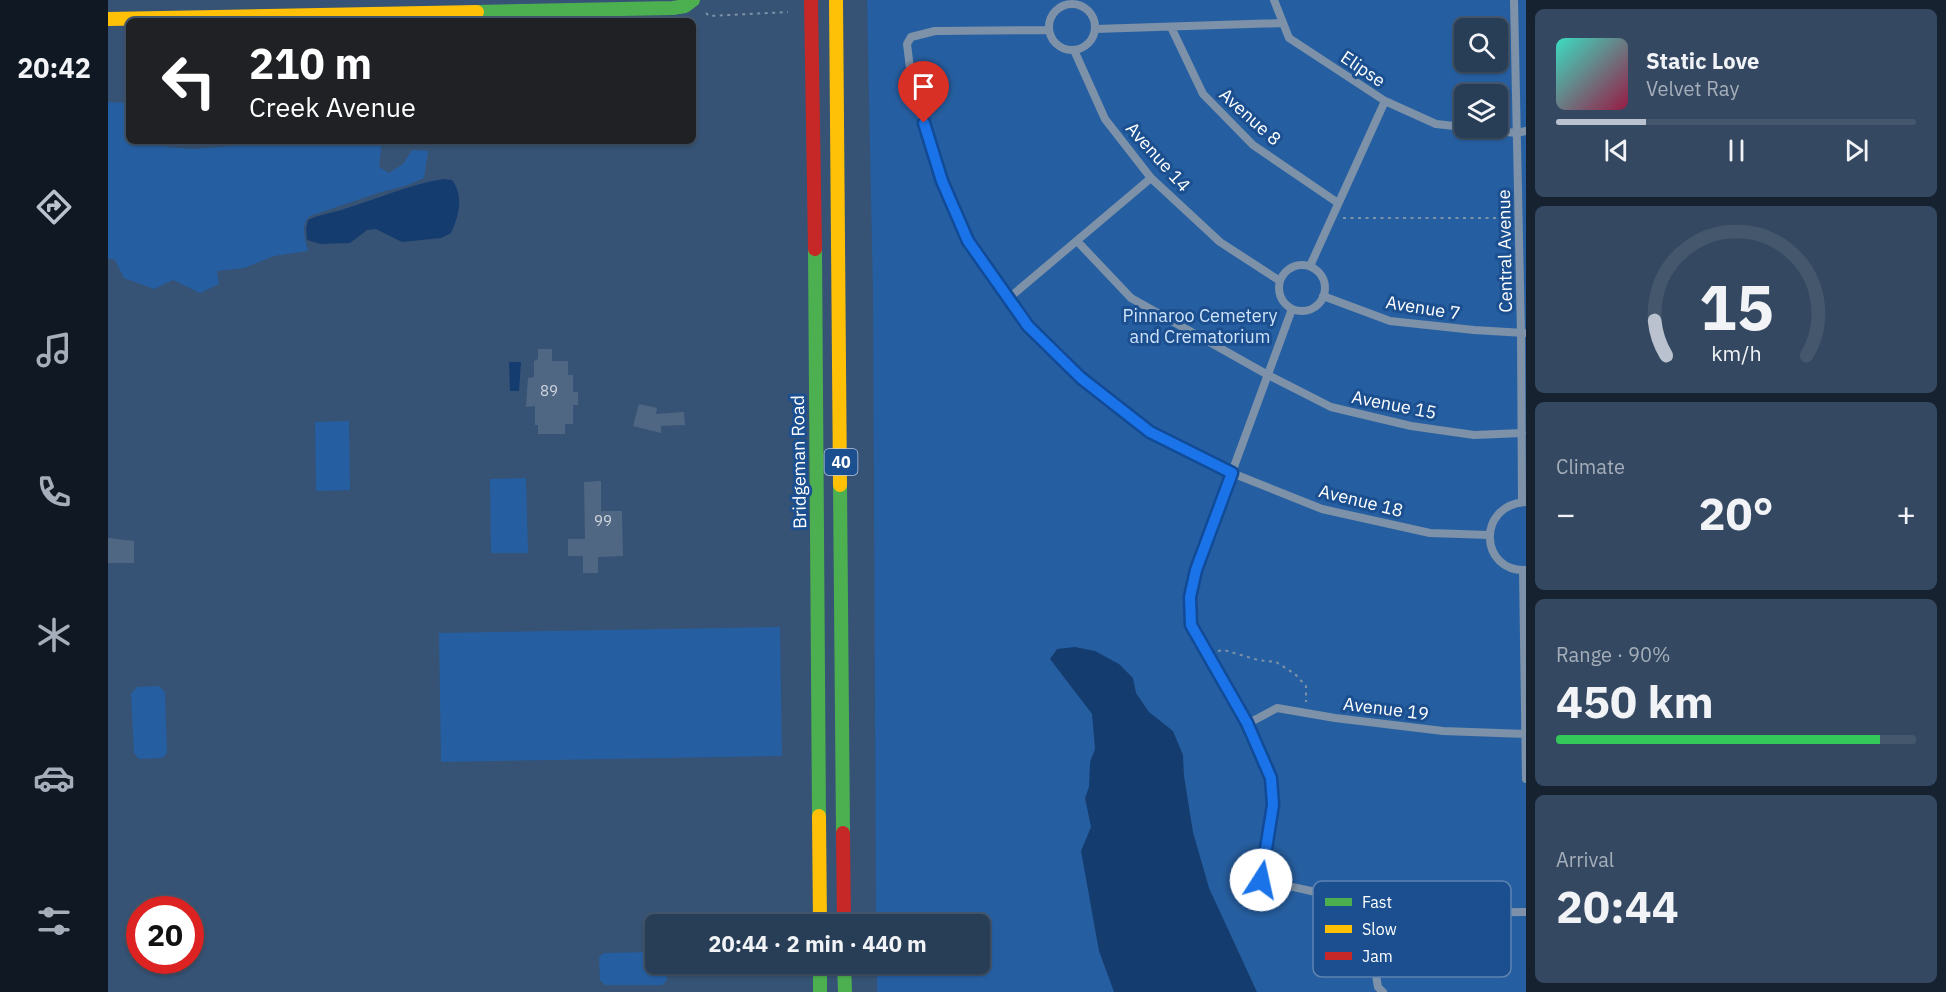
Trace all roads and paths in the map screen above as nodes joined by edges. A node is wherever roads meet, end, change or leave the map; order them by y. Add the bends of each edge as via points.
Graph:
1 (811, 0) edge
2 (836, 0) edge
3 (1274, 0) edge
4 (1514, 0) edge
5 (692, 1) edge
6 (1063, 3) edge
7 (788, 12) dead end
8 (159, 18) edge
9 (108, 19) edge
10 (126, 19) edge
11 (1283, 23) junction
12 (1171, 27) junction
13 (1095, 29) junction
14 (1049, 30) junction
15 (1074, 50) junction
16 (1385, 101) junction
17 (1454, 126) edge
18 (1526, 131) edge
19 (1508, 132) edge
20 (1517, 133) junction
21 (1151, 178) junction
22 (1338, 203) junction
23 (1331, 218) junction
24 (1519, 218) junction
25 (1077, 241) junction
26 (1310, 266) junction
27 (1280, 281) junction
28 (1323, 296) junction
29 (1009, 298) junction
30 (1292, 309) junction
31 (1524, 333) edge
32 (1268, 375) junction
33 (1522, 433) junction
34 (1232, 473) junction
35 (1524, 502) edge
36 (1489, 535) junction
37 (1525, 570) edge
38 (1207, 654) junction
39 (1306, 713) junction
40 (1247, 723) junction
41 (1526, 734) edge
42 (1526, 779) edge
43 (1313, 891) edge
44 (1511, 912) edge
45 (1526, 912) edge
46 (820, 914) edge
47 (844, 914) edge
48 (820, 974) edge
49 (844, 974) edge
50 (1376, 977) edge
51 (820, 992) edge
52 (844, 992) edge
53 (1383, 992) edge

1 - 46 main road, Bridgeman Road / 40
2 - 47 main road, 40
3 - 11 lane, Elipse
4 - 20 lane, Central Avenue
5 - 7 path via 709,16
5 - 8 main road via 673,8
6 - 13 lane via 1085,8
6 - 14 lane via 1051,17
9 - 10 main road
11 - 12 lane
11 - 16 lane, Elipse via 1289,38
12 - 13 lane
12 - 22 lane, Avenue 8 via 1203,94 1253,145
13 - 15 lane via 1088,44
14 - 15 lane via 1056,44
14 - 29 lane, Avenue 18 via 934,31 911,37 907,44 912,84 942,181 968,241
15 - 21 lane, Avenue 14 via 1105,119
16 - 17 lane, Elipse via 1436,124
16 - 22 lane
18 - 20 lane, Elipse
19 - 20 lane, Elipse
20 - 24 lane, Central Avenue
21 - 25 lane
21 - 27 lane, Avenue 14 via 1220,242
22 - 23 lane
23 - 24 path
23 - 26 lane
24 - 31 lane, Central Avenue
25 - 29 lane
25 - 32 lane, Avenue 15 via 1131,298
26 - 27 lane via 1292,267
26 - 28 lane via 1321,274
27 - 30 lane via 1282,299
28 - 30 lane via 1313,308
28 - 31 lane, Avenue 7 via 1390,321
29 - 34 lane, Avenue 18 via 1028,326 1107,399 1150,432
30 - 32 lane
31 - 33 lane, Central Avenue
32 - 33 lane, Avenue 15 via 1331,407 1411,426 1474,435
32 - 34 lane
33 - 35 lane, Central Avenue
34 - 36 lane, Avenue 18 via 1322,509 1430,533
34 - 38 lane via 1190,597 1191,625
35 - 36 lane, Central Avenue via 1500,511
36 - 37 lane via 1496,557 1505,565
37 - 41 lane
38 - 39 path via 1224,650 1276,662 1306,686
38 - 40 lane
39 - 40 lane, Avenue 19 via 1277,708
39 - 41 lane, Avenue 19 via 1443,731
40 - 43 lane via 1271,778 1273,805 1261,880
41 - 42 lane
44 - 45 lane
48 - 51 main road
49 - 52 main road
50 - 53 lane

